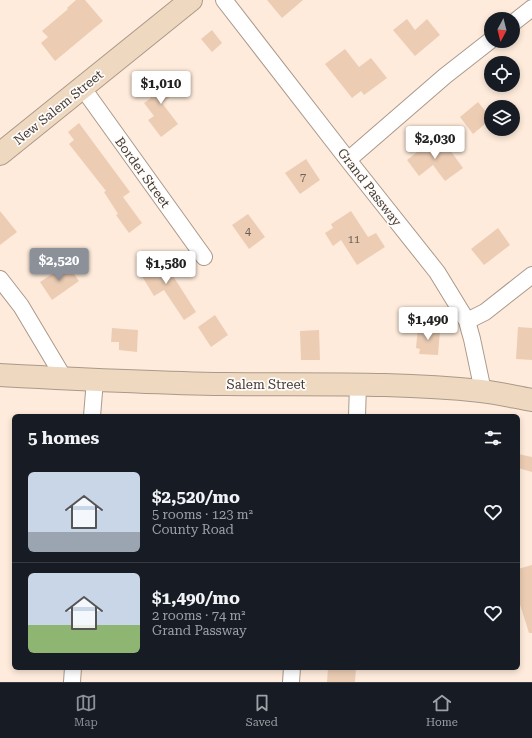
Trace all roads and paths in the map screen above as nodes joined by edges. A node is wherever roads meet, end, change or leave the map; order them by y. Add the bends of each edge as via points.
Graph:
1 (191, 0) edge
2 (224, 0) edge
3 (532, 8) edge
4 (520, 17) edge
5 (484, 45) edge
6 (82, 87) junction
7 (0, 154) edge
8 (348, 160) junction
9 (204, 257) dead end
10 (532, 275) edge
11 (0, 279) edge
12 (467, 320) junction
13 (0, 375) edge
14 (64, 378) junction
15 (95, 380) junction
16 (358, 385) junction
17 (483, 391) junction
18 (532, 400) edge
19 (92, 414) edge
20 (357, 414) edge
21 (73, 670) edge
22 (292, 670) edge
23 (72, 682) edge
24 (291, 682) edge

1 - 6 main road, New Salem Street
2 - 8 street, Grand Passway
3 - 4 street
5 - 8 street
6 - 7 main road, New Salem Street
6 - 9 street, Border Street
8 - 12 street, Grand Passway via 437,272
10 - 12 street via 485,312
11 - 14 street via 21,306
12 - 17 street, Grand Passway
13 - 14 main road, Salem Street
14 - 15 main road, Salem Street
15 - 16 main road, Salem Street
15 - 19 street
16 - 17 main road, Salem Street
16 - 20 street
17 - 18 main road, Salem Street
21 - 23 street
22 - 24 street

